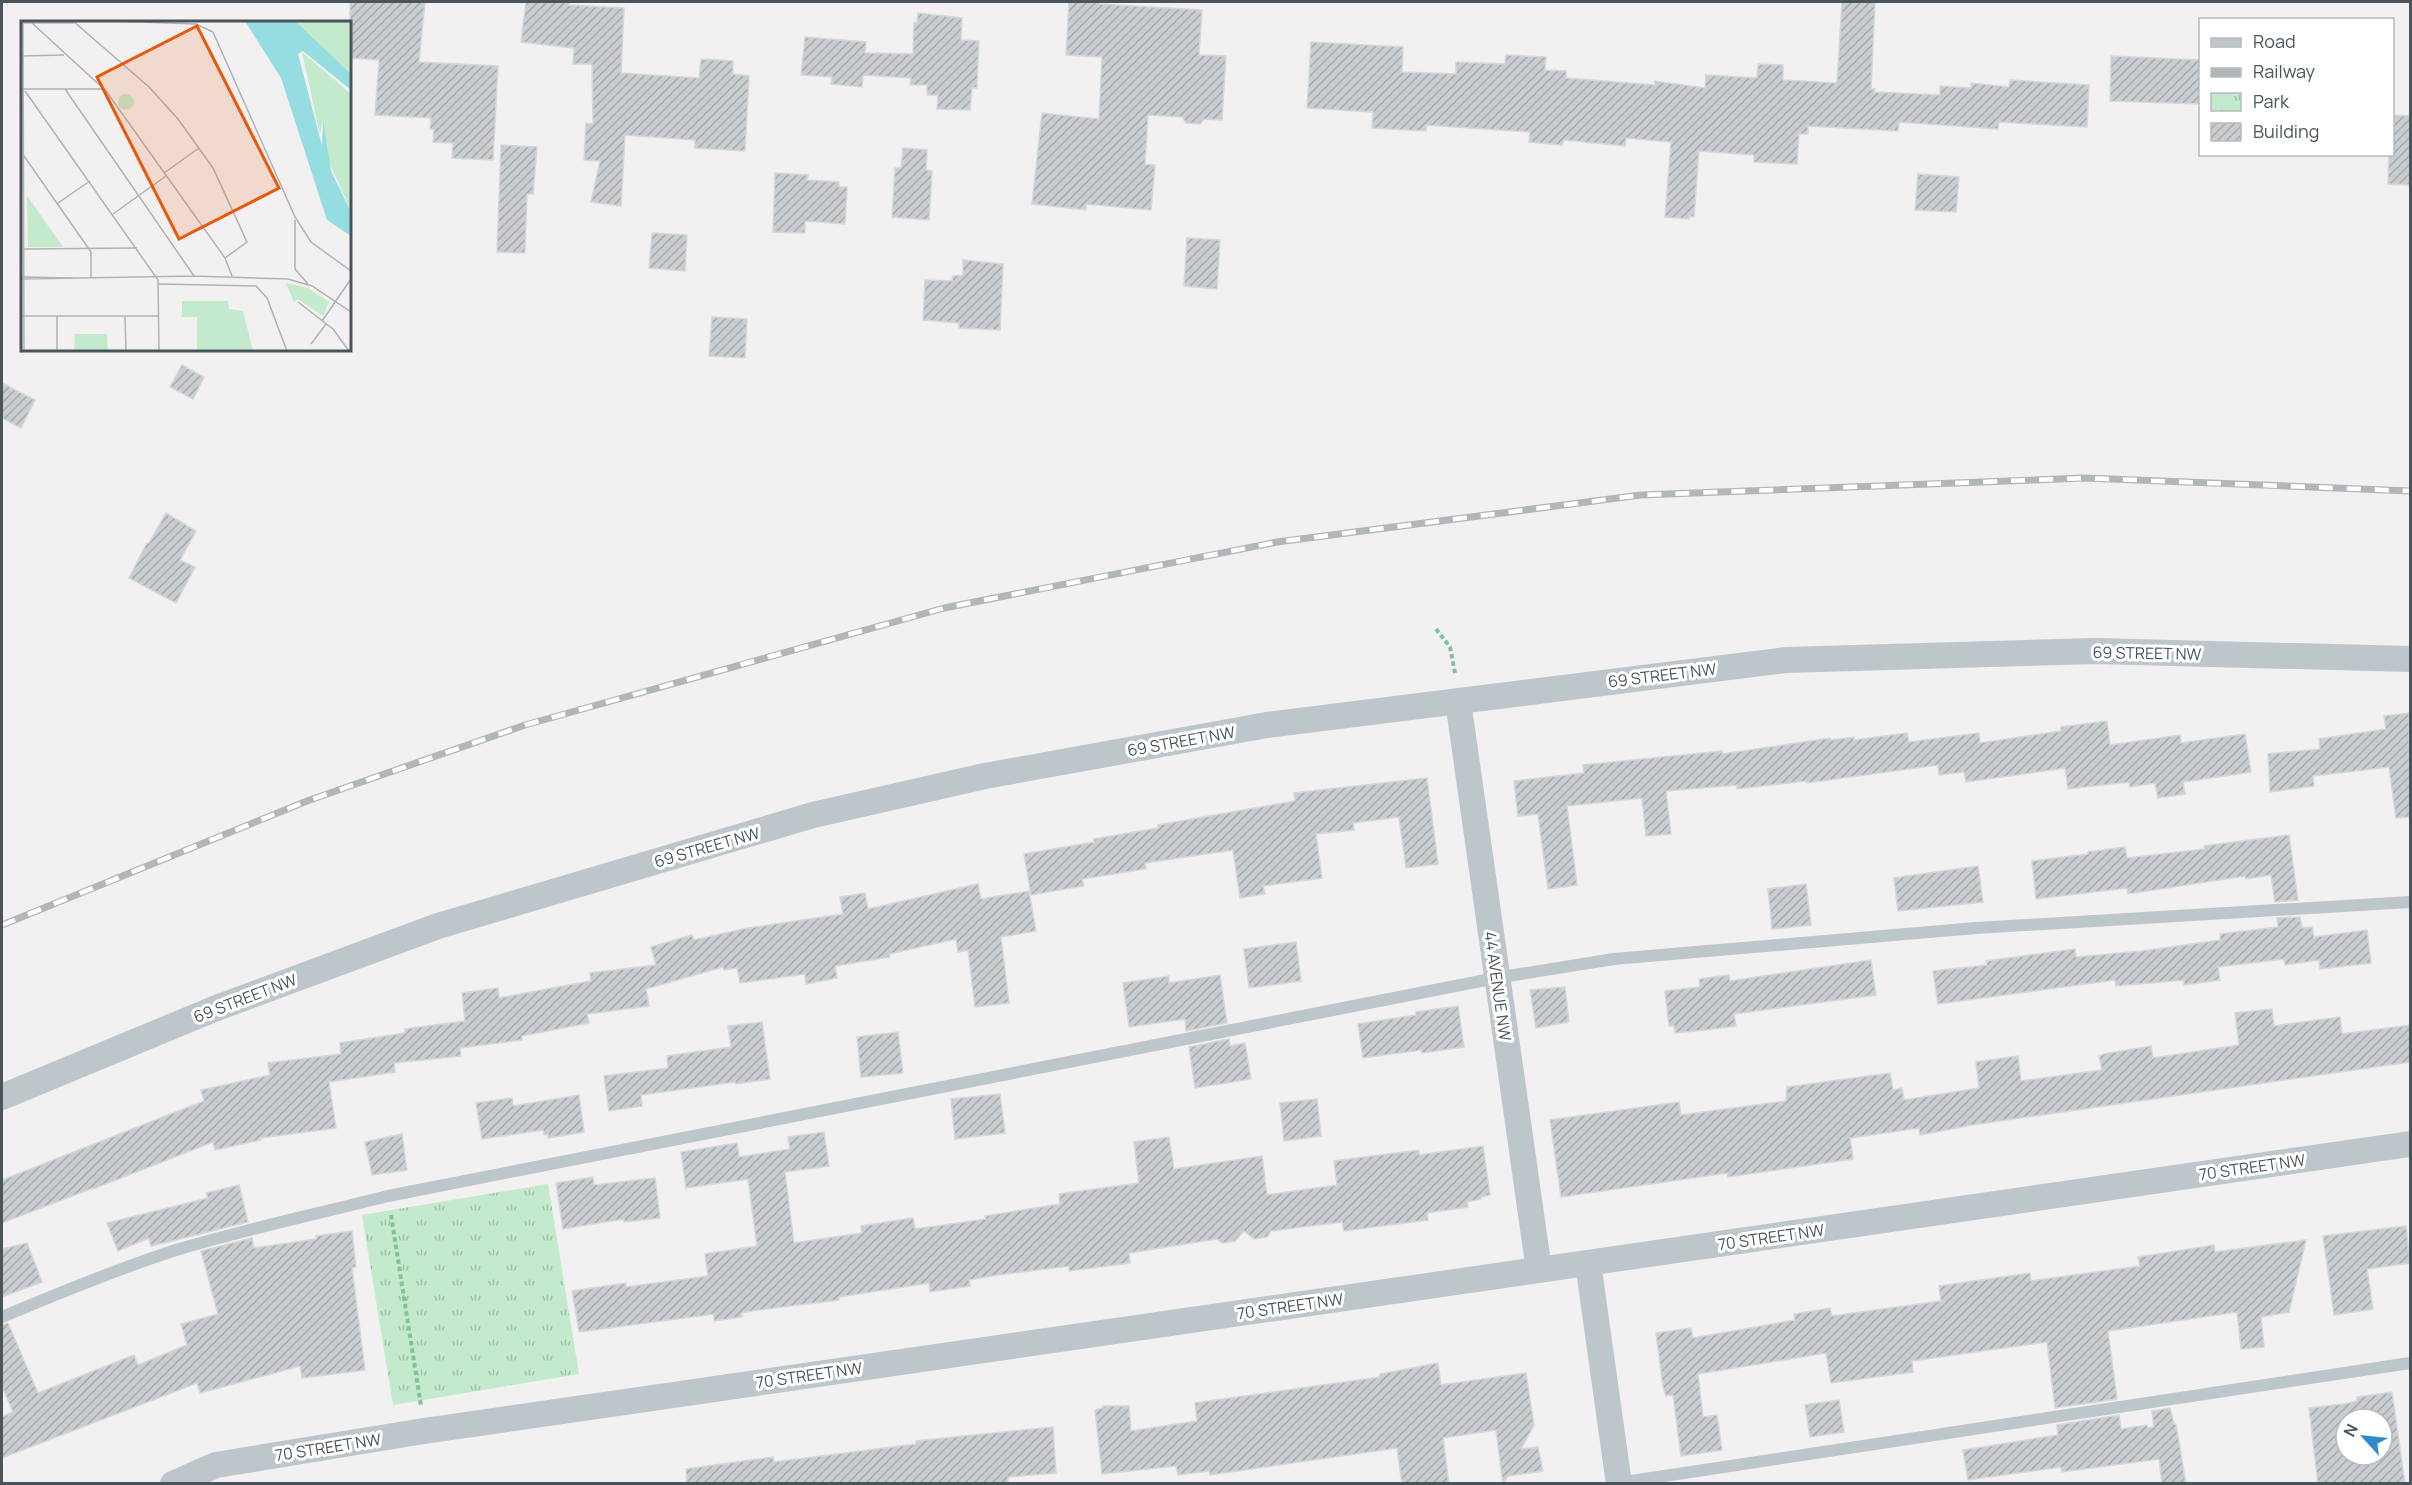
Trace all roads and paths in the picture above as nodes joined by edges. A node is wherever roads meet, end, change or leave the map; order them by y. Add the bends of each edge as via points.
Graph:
1 (1436, 629) dead end
2 (2410, 659) edge
3 (1458, 701) junction
4 (2410, 902) edge
5 (1496, 978) junction
6 (2, 1097) edge
7 (2410, 1144) edge
8 (388, 1196) junction
9 (1588, 1263) junction
10 (1539, 1270) junction
11 (2, 1317) edge
12 (2410, 1363) edge
13 (424, 1431) junction
14 (179, 1482) edge
15 (1618, 1483) edge

1 - 3 path via 1450,647
2 - 3 street, 69 STREET NW via 2096,651 1786,660
3 - 5 street, 44 AVENUE NW
3 - 6 street, 69 STREET NW via 1267,725 985,777 813,815 438,926 214,1009
4 - 5 lane via 1964,929 1614,959
5 - 8 lane
5 - 10 street, 44 AVENUE NW
7 - 9 street, 70 STREET NW
8 - 11 lane via 174,1251
8 - 13 path
9 - 10 street, 70 STREET NW
9 - 15 street
10 - 13 street, 70 STREET NW
12 - 15 lane
13 - 14 street, 70 STREET NW via 216,1465

